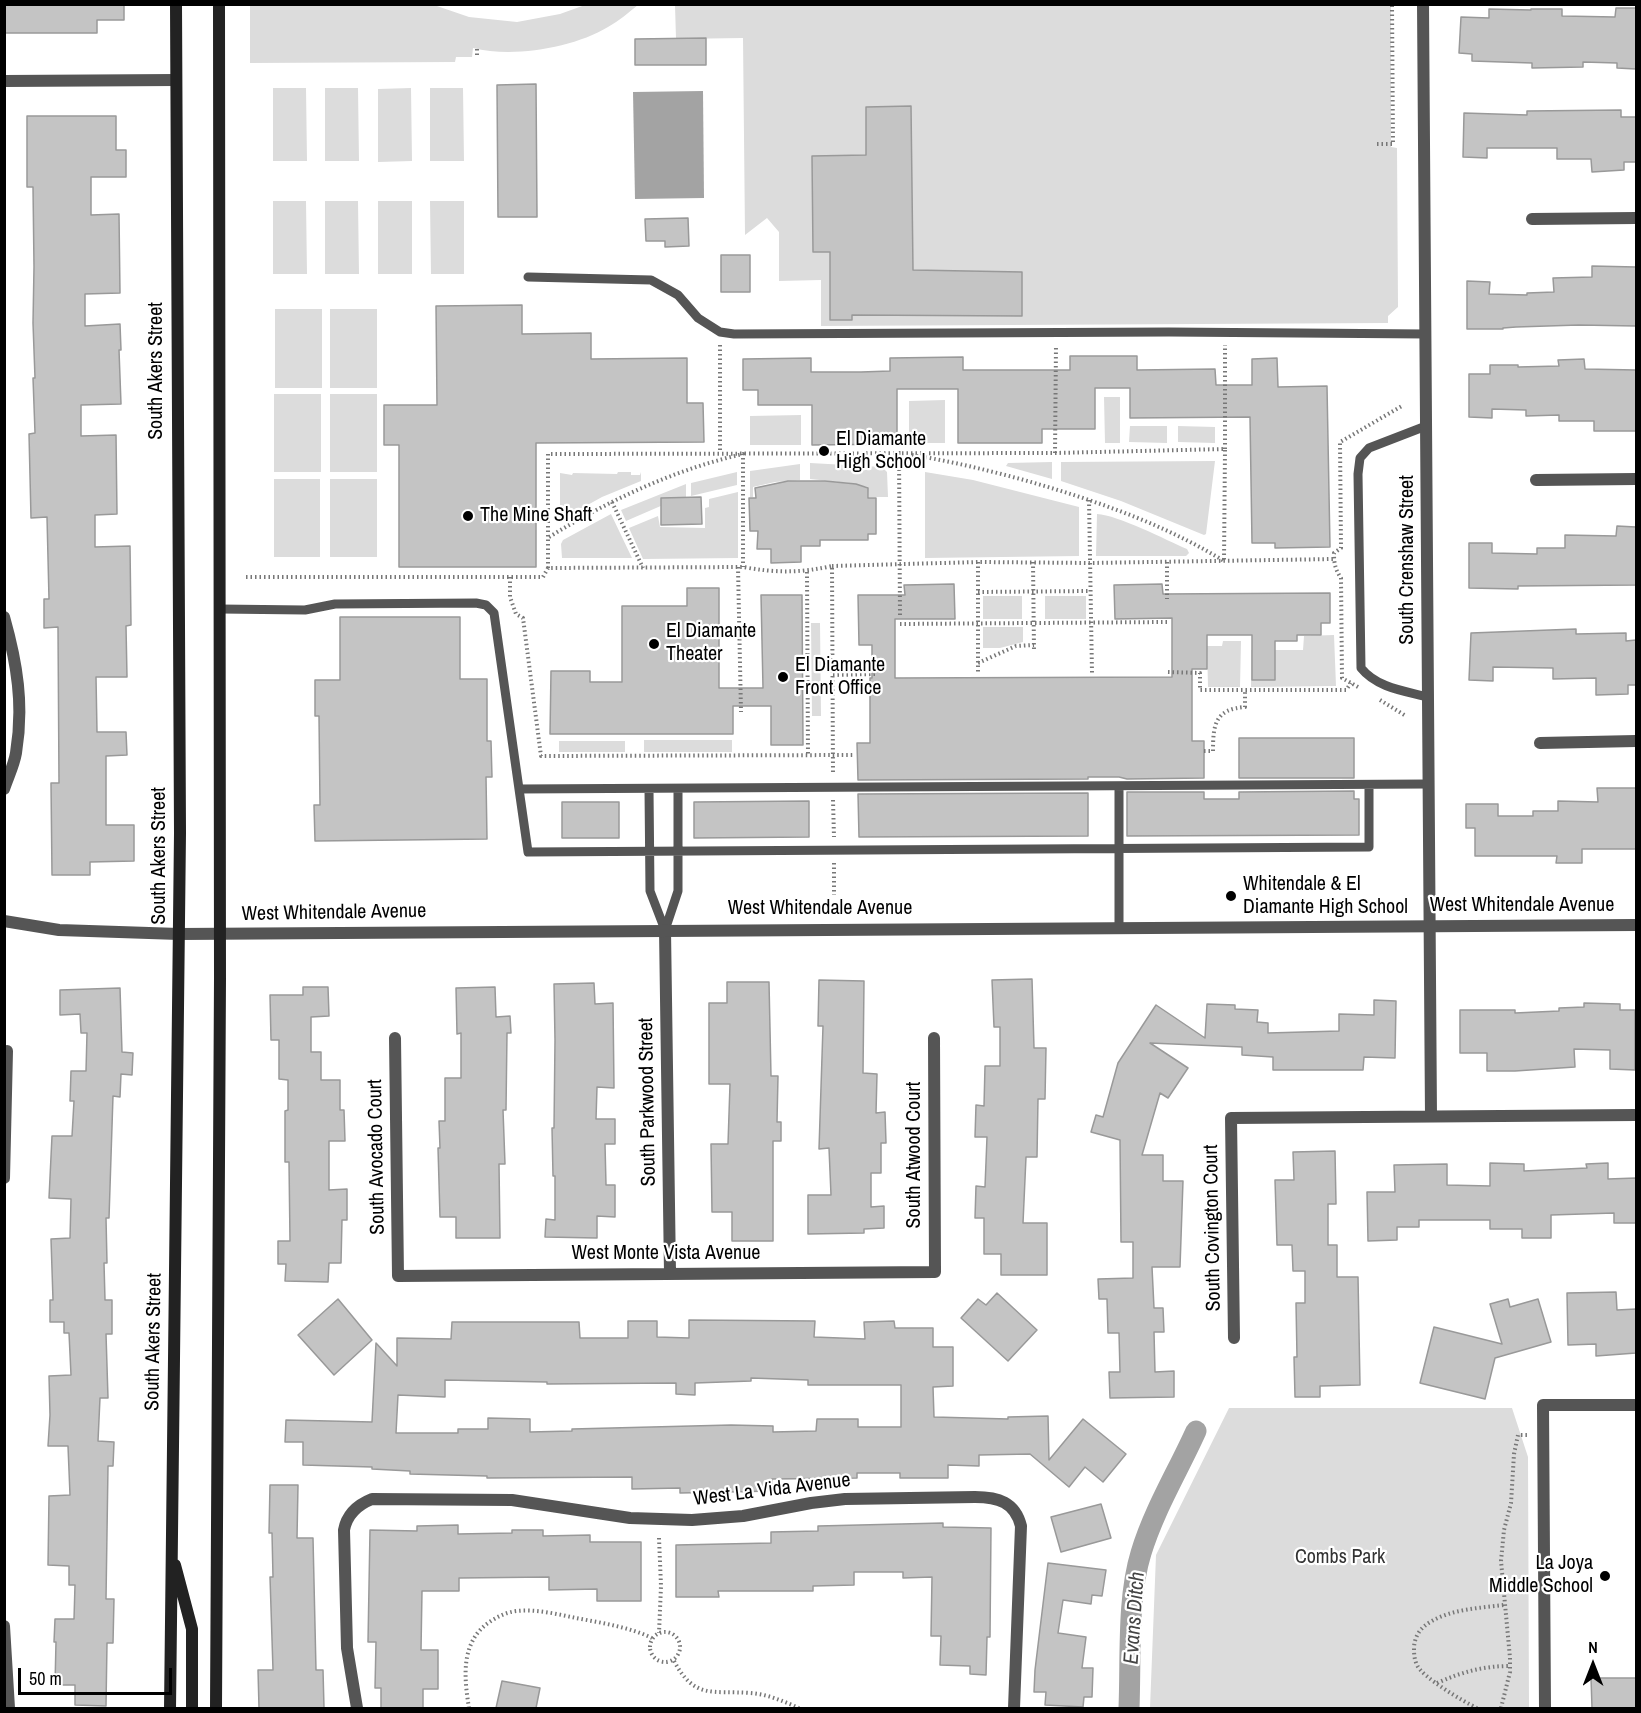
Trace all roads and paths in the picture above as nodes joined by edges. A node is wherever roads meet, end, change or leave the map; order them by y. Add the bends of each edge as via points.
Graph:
1 (176, 4) edge
2 (219, 4) edge
3 (1392, 4) edge
4 (1424, 4) edge
5 (477, 49) dead end
6 (477, 57) dead end
7 (176, 80) junction
8 (4, 81) edge
9 (1377, 144) dead end
10 (1636, 218) edge
11 (1532, 219) dead end
12 (528, 277) dead end
13 (720, 332) junction
14 (1056, 332) junction
15 (1225, 333) junction
16 (1426, 334) junction
17 (1426, 426) junction
18 (1225, 450) junction
19 (720, 453) junction
20 (899, 453) junction
21 (1055, 453) junction
22 (743, 454) junction
23 (1636, 479) edge
24 (1536, 480) dead end
25 (1089, 500) junction
26 (612, 502) junction
27 (548, 538) junction
28 (1334, 559) dead end
29 (1224, 561) junction
30 (978, 562) junction
31 (1033, 562) junction
32 (1167, 562) junction
33 (1090, 563) junction
34 (899, 564) junction
35 (832, 566) junction
36 (741, 567) junction
37 (548, 568) junction
38 (644, 568) junction
39 (807, 572) junction
40 (510, 576) junction
41 (246, 577) dead end
42 (1033, 591) junction
43 (1090, 591) junction
44 (978, 592) junction
45 (1167, 599) dead end
46 (220, 609) junction
47 (900, 615) dead end
48 (4, 617) edge
49 (1167, 622) dead end
50 (978, 623) junction
51 (1034, 623) junction
52 (1091, 623) junction
53 (900, 624) dead end
54 (1034, 645) junction
55 (1034, 651) dead end
56 (978, 663) junction
57 (1361, 668) junction
58 (1168, 672) dead end
59 (978, 673) dead end
60 (1092, 673) dead end
61 (874, 674) dead end
62 (833, 675) junction
63 (1245, 690) junction
64 (1428, 697) junction
65 (741, 712) dead end
66 (1636, 741) edge
67 (1540, 742) dead end
68 (1204, 752) dead end
69 (833, 755) junction
70 (854, 755) dead end
71 (808, 756) junction
72 (1428, 784) junction
73 (1369, 785) junction
74 (1119, 786) junction
75 (833, 788) junction
76 (4, 789) edge
77 (519, 789) junction
78 (649, 789) junction
79 (678, 789) junction
80 (1119, 849) junction
81 (650, 850) junction
82 (678, 850) junction
83 (4, 921) edge
84 (1636, 925) edge
85 (1430, 926) junction
86 (1119, 927) junction
87 (665, 930) junction
88 (179, 934) junction
89 (220, 934) junction
90 (395, 1038) dead end
91 (934, 1038) dead end
92 (7, 1051) dead end
93 (1636, 1115) edge
94 (1431, 1116) junction
95 (4, 1178) edge
96 (935, 1272) joint
97 (670, 1273) junction
98 (398, 1276) joint
99 (1234, 1338) dead end
100 (1636, 1405) edge
101 (1544, 1436) junction
102 (660, 1538) dead end
103 (171, 1549) junction
104 (1504, 1605) junction
105 (4, 1626) edge
106 (660, 1633) junction
107 (652, 1638) junction
108 (674, 1661) junction
109 (1510, 1666) junction
110 (1436, 1683) junction
111 (9, 1708) edge
112 (170, 1708) edge
113 (192, 1708) edge
114 (216, 1708) edge
115 (357, 1708) edge
116 (469, 1708) edge
117 (799, 1708) edge
118 (1014, 1708) edge
119 (1477, 1708) edge
120 (1501, 1708) edge
121 (1545, 1708) edge

1 - 7 main road, South Akers Street
2 - 46 main road
3 - 9 path via 1393,144
4 - 16 street, South Crenshaw Street
5 - 6 path
7 - 8 street
7 - 88 main road, South Akers Street
10 - 11 street
12 - 13 lane via 651,280 678,295 698,318
13 - 14 lane
13 - 19 path
14 - 15 lane
14 - 21 path
15 - 16 lane
15 - 18 path
16 - 17 street, South Crenshaw Street
17 - 57 lane via 1369,448 1360,458
17 - 64 street, South Crenshaw Street
18 - 21 path
18 - 29 path
19 - 22 path
19 - 27 path via 548,454
20 - 21 path
20 - 22 path
20 - 25 path via 974,467
20 - 34 path
22 - 26 path via 657,481
22 - 36 path
23 - 24 street
25 - 29 path via 1165,529
25 - 33 path
26 - 27 path
26 - 38 path
27 - 37 path
28 - 29 path
29 - 32 path
30 - 31 path
30 - 34 path
30 - 44 path
31 - 33 path
31 - 42 path
32 - 33 path
32 - 45 path
33 - 43 path
34 - 35 path
34 - 47 path
35 - 39 path
35 - 62 path
36 - 38 path
36 - 39 path
36 - 65 path
37 - 38 path
37 - 40 path via 543,577
39 - 71 path
40 - 41 path
40 - 71 path via 510,597 516,614 523,618 541,756
42 - 43 path
42 - 44 path
42 - 51 path
43 - 52 path
44 - 50 path
46 - 77 lane via 305,610 335,604 486,605 494,613
46 - 89 main road
48 - 76 street via 16,659 19,698 16,753
49 - 52 path
50 - 51 path
50 - 53 path
50 - 56 path
51 - 52 path
51 - 54 path
52 - 60 path
54 - 55 path
54 - 56 path via 1016,646
56 - 59 path
57 - 63 path via 1346,690
57 - 64 lane via 1390,687
58 - 63 path via 1200,673 1200,690
61 - 62 path
62 - 69 path
63 - 68 path via 1245,707 1224,712 1213,733 1213,752
64 - 72 street, South Crenshaw Street
66 - 67 street
69 - 70 path
69 - 71 path
69 - 75 path
72 - 73 lane
72 - 85 street, South Crenshaw Street
73 - 74 lane
73 - 80 lane via 1369,847
74 - 75 lane
74 - 80 lane
75 - 79 lane
77 - 78 lane
77 - 81 lane via 528,852
78 - 79 lane
78 - 81 lane
79 - 82 lane
80 - 82 lane
80 - 86 lane
81 - 82 lane
81 - 87 lane via 650,891
82 - 87 lane via 678,891
83 - 88 street, West Whitendale Avenue via 59,930
84 - 85 street, West Whitendale Avenue
85 - 86 street, West Whitendale Avenue
85 - 94 street, South Crenshaw Street
86 - 87 street, West Whitendale Avenue
87 - 89 street, West Whitendale Avenue
87 - 97 street, South Parkwood Street
88 - 89 street, West Whitendale Avenue
88 - 103 main road, South Akers Street
89 - 114 main road
90 - 98 street, South Avocado Court
91 - 96 street, South Atwood Court
92 - 95 street
93 - 94 street
94 - 99 street, South Covington Court via 1231,1118
96 - 97 street, West Monte Vista Avenue
97 - 98 street, West Monte Vista Avenue
100 - 101 street via 1543,1405
101 - 104 path via 1518,1436 1501,1561
101 - 121 street
102 - 106 path
103 - 112 main road, South Akers Street
103 - 113 main road via 192,1629
104 - 109 path
104 - 110 path via 1451,1613 1418,1632 1414,1654 1417,1667
105 - 111 street
106 - 107 path
106 - 108 path via 671,1633 680,1641 680,1652
107 - 108 path via 654,1659
107 - 116 path via 595,1621 542,1612 501,1615 480,1628 471,1644 465,1683
108 - 117 path via 693,1686 717,1692 751,1693
109 - 110 path via 1478,1668
109 - 120 path
110 - 119 path
115 - 118 street, West La Vida Avenue via 347,1648 344,1530 355,1509 367,1501 498,1500 630,1518 692,1520 845,1499 983,1497 1005,1501 1020,1521

